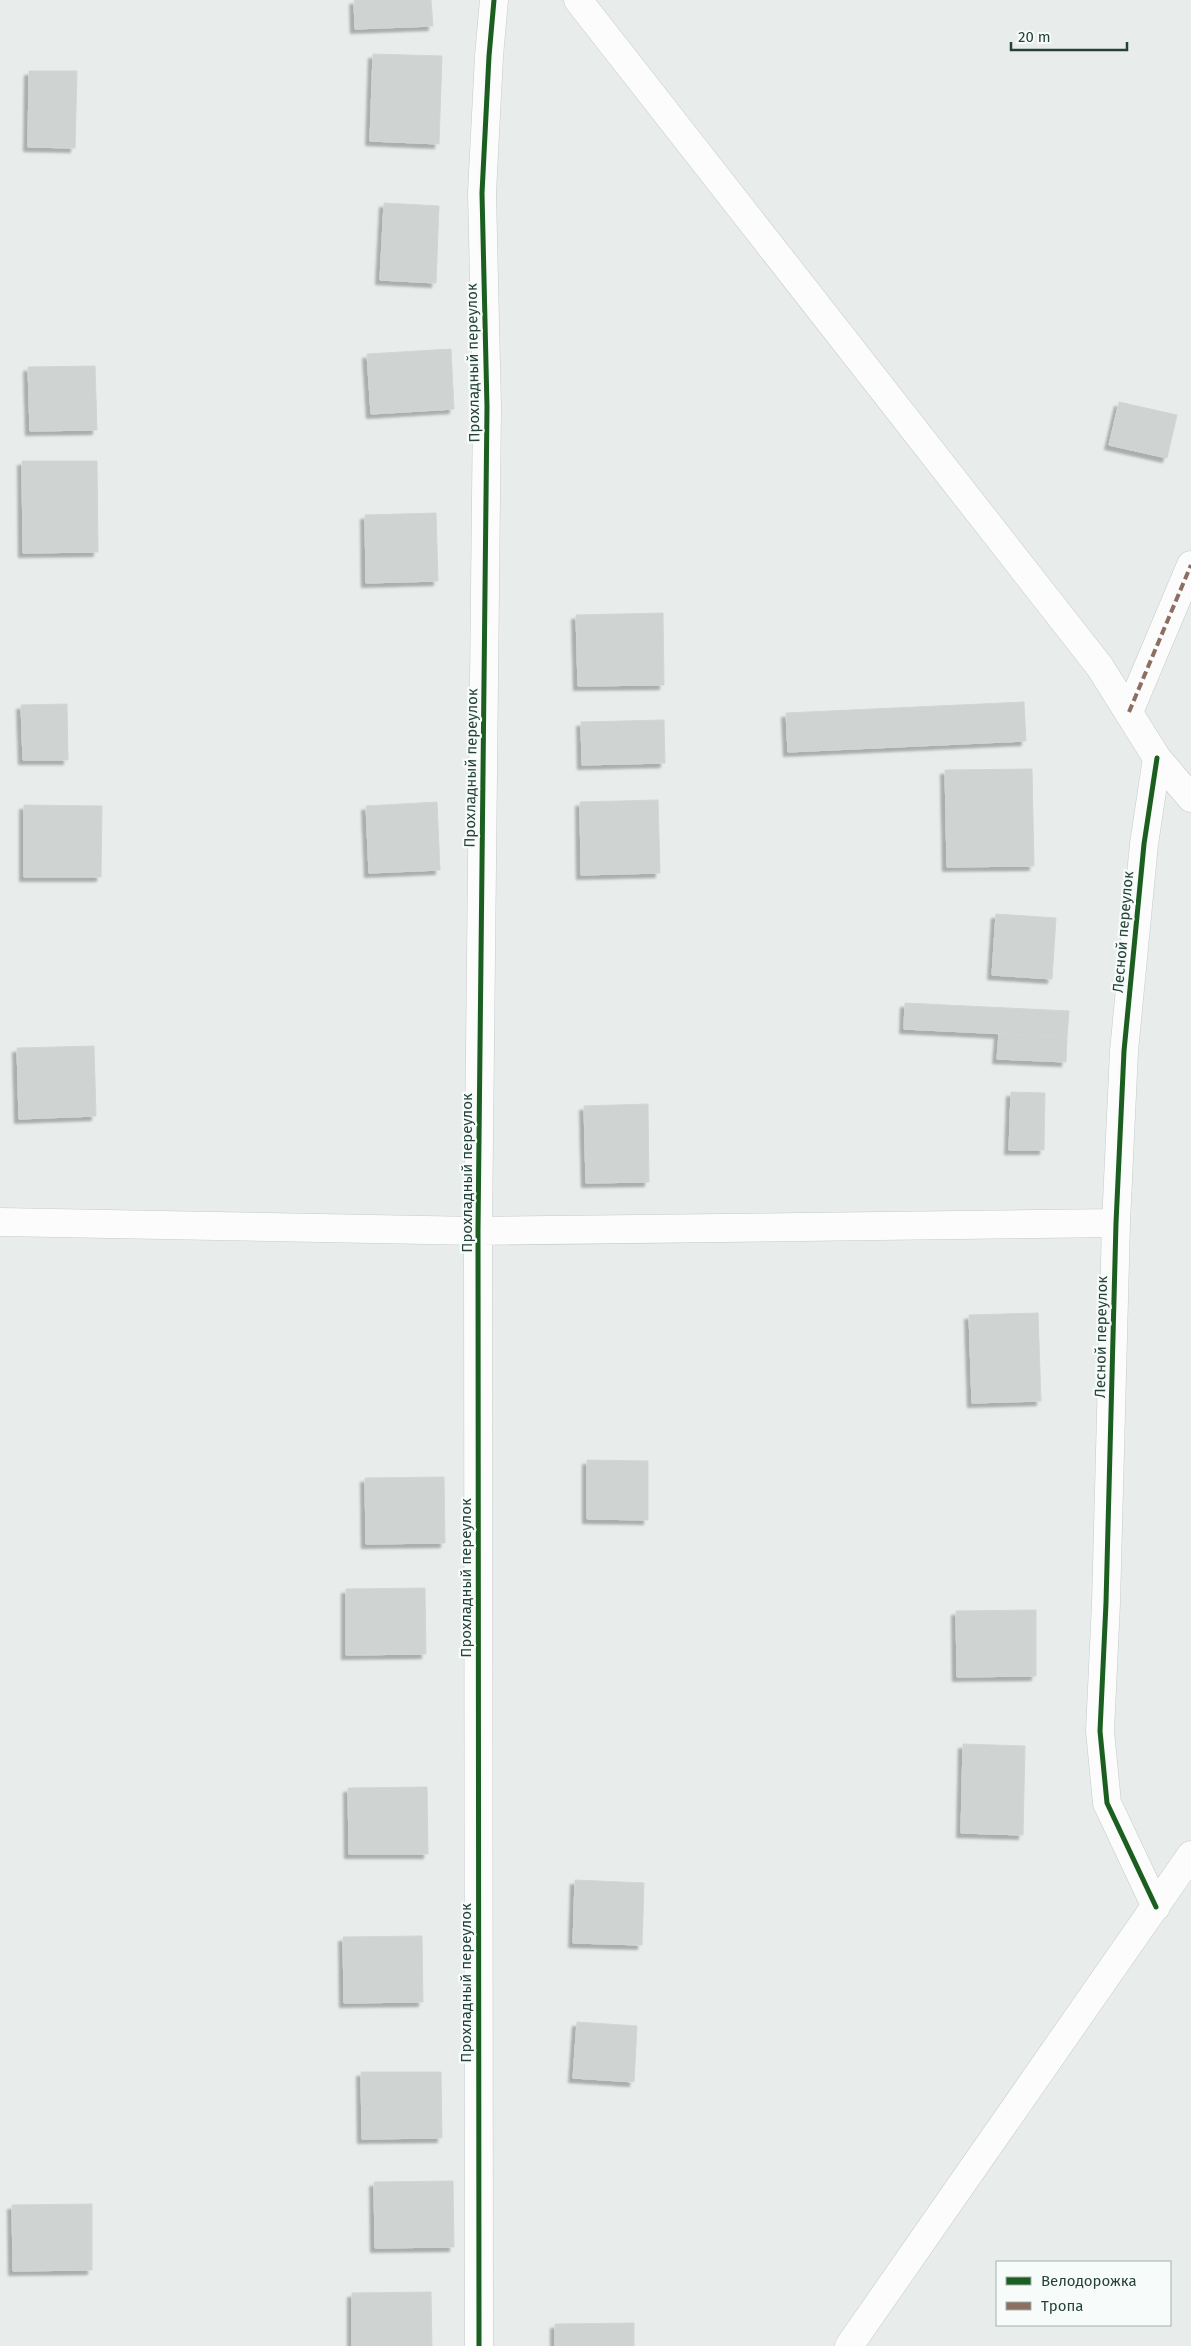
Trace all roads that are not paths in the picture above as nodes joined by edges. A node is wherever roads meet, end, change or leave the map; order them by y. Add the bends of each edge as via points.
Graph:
1 (494, 0) edge
2 (578, 0) edge
3 (1191, 565) edge
4 (1129, 712) junction
5 (1157, 758) junction
6 (1191, 798) edge
7 (0, 1222) edge
8 (1116, 1223) junction
9 (478, 1231) junction
10 (1191, 1855) edge
11 (1156, 1907) junction
12 (479, 2346) edge
13 (849, 2346) edge

1 - 9 street, Прохладный переулок via 482,193 487,417
2 - 4 street via 1100,667
3 - 4 street
4 - 5 street
5 - 6 street
5 - 8 street, Лесной переулок via 1144,844 1124,1051
7 - 9 street
8 - 9 street
8 - 11 street, Лесной переулок via 1100,1731 1107,1803
9 - 12 street, Прохладный переулок
10 - 11 street
11 - 13 street

